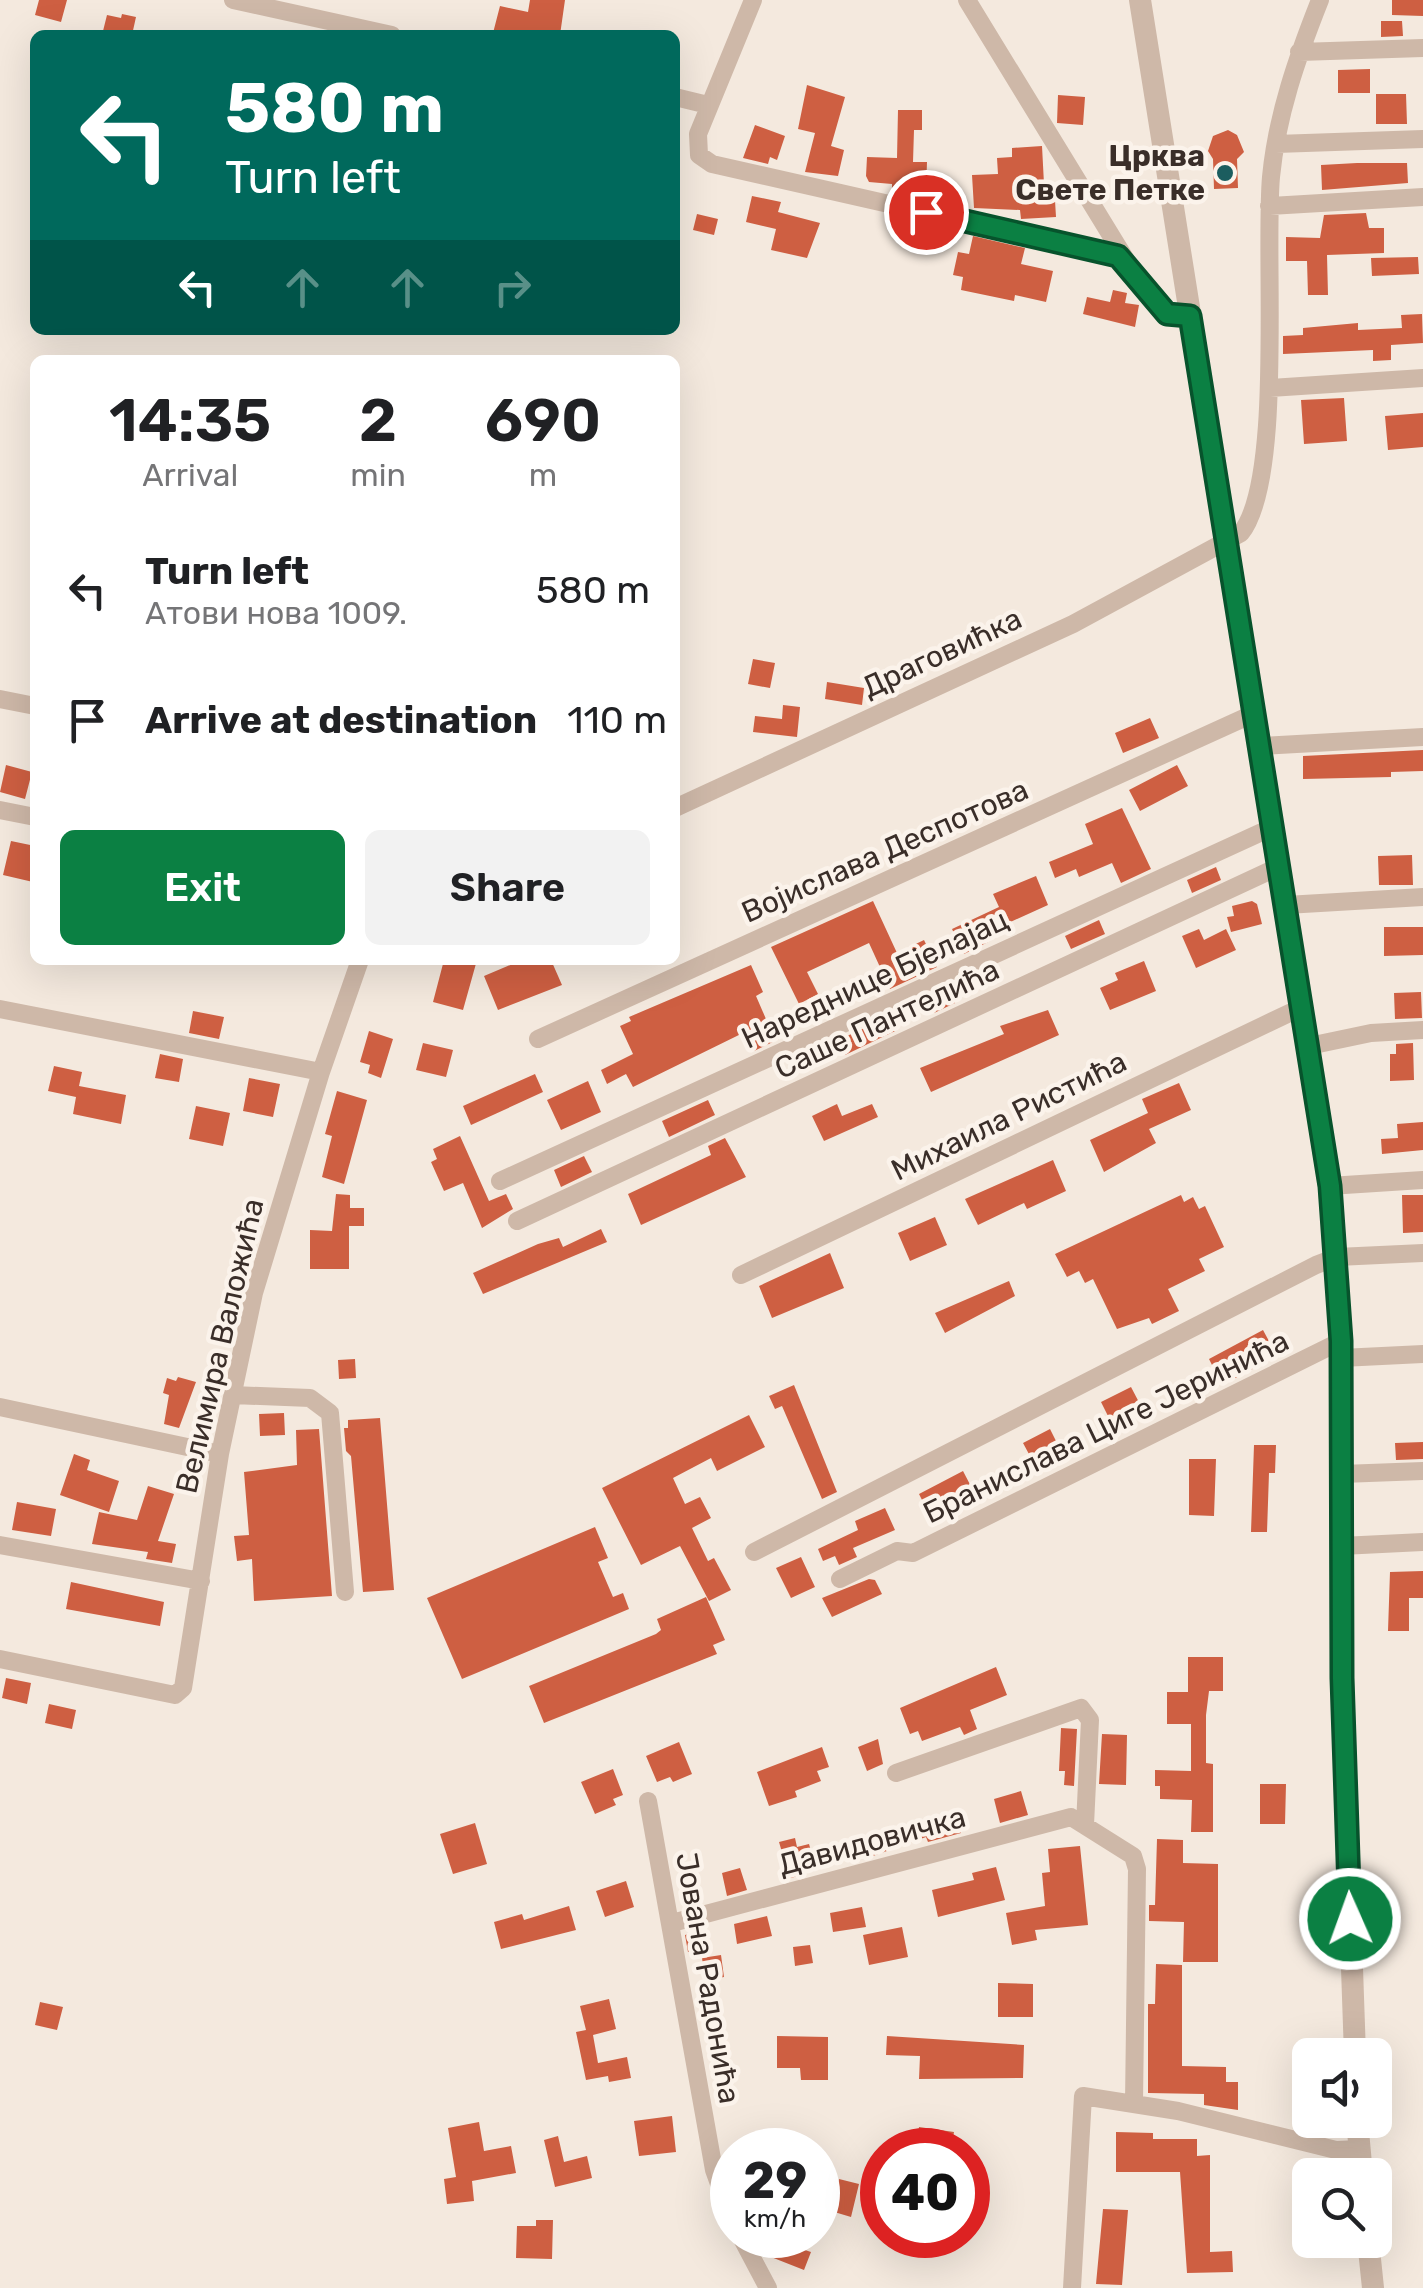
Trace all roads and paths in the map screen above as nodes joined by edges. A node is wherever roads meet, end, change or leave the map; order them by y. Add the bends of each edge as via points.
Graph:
1 (232, 0) edge
2 (753, 0) edge
3 (968, 0) edge
4 (1140, 0) edge
5 (1320, 0) edge
6 (369, 30) edge
7 (1423, 48) edge
8 (1299, 52) junction
9 (680, 98) edge
10 (708, 105) junction
11 (1423, 139) edge
12 (1276, 144) junction
13 (1423, 197) edge
14 (1269, 206) junction
15 (1129, 264) junction
16 (1190, 316) junction
17 (1423, 378) edge
18 (1270, 388) junction
19 (1227, 542) junction
20 (0, 699) edge
21 (30, 705) edge
22 (1256, 713) junction
23 (1423, 737) edge
24 (1261, 746) junction
25 (680, 806) edge
26 (0, 810) edge
27 (30, 816) edge
28 (1274, 826) junction
29 (1280, 866) junction
30 (1423, 897) edge
31 (1286, 905) junction
32 (358, 965) edge
33 (1302, 1006) junction
34 (0, 1009) edge
35 (1423, 1030) edge
36 (538, 1039) dead end
37 (1309, 1046) junction
38 (320, 1072) junction
39 (500, 1180) dead end
40 (1423, 1180) edge
41 (1330, 1186) junction
42 (517, 1221) dead end
43 (1423, 1253) edge
44 (1336, 1257) junction
45 (740, 1275) dead end
46 (1341, 1349) junction
47 (1423, 1354) edge
48 (233, 1395) junction
49 (0, 1406) edge
50 (220, 1454) junction
51 (1423, 1471) edge
52 (1342, 1474) junction
53 (1423, 1542) edge
54 (0, 1545) edge
55 (1342, 1546) junction
56 (754, 1552) dead end
57 (840, 1579) dead end
58 (202, 1582) junction
59 (346, 1592) dead end
60 (0, 1659) edge
61 (896, 1772) dead end
62 (648, 1801) dead end
63 (1085, 1825) junction
64 (672, 1923) junction
65 (1354, 2038) edge
66 (1134, 2103) junction
67 (1359, 2138) edge
68 (710, 2146) edge
69 (1359, 2149) junction
70 (1360, 2158) edge
71 (752, 2258) edge
72 (1370, 2258) edge
73 (768, 2288) edge
74 (1072, 2288) edge
75 (1374, 2288) edge

1 - 6 street
2 - 10 street
3 - 15 street
4 - 16 street
5 - 8 street
7 - 8 street
8 - 12 street
9 - 10 street
10 - 15 street via 696,147 712,164 1104,252
11 - 12 street
12 - 14 street
13 - 14 street
14 - 18 street
15 - 16 street via 1167,314
16 - 19 street
17 - 18 street
18 - 19 street via 1252,513 1241,534
19 - 22 street
19 - 25 street, Драговићка via 1073,624
20 - 21 street
22 - 24 street
22 - 36 street, Војислава Деспотова
23 - 24 street
24 - 28 street
26 - 27 street
28 - 29 street
28 - 39 street, Нареднице Бјелајац
29 - 31 street
29 - 42 street, Саше Пантелића
30 - 31 street
31 - 33 street
32 - 38 street, Велимира Валожића
33 - 37 street
33 - 45 street, Михаила Ристића
34 - 38 street
35 - 37 street via 1371,1032
37 - 41 street
38 - 48 street, Велимира Валожића via 266,1247
40 - 41 street
41 - 44 street
43 - 44 street
44 - 46 street
44 - 56 street
46 - 47 street
46 - 52 street
46 - 57 street, Бранислава Циге Јеринића via 914,1553 897,1551
48 - 50 street, Велимира Валожића
48 - 59 street via 310,1398 330,1413
49 - 50 street
50 - 58 street, Велимира Валожића
51 - 52 street
52 - 55 street
53 - 55 street
54 - 58 street
55 - 65 street
58 - 60 street, Велимира Валожића via 179,1693
61 - 63 street, Давидовичка via 1081,1708 1090,1720
62 - 64 street, Јована Радонића
63 - 64 street, Давидовичка via 1066,1817
63 - 66 street via 1133,1856 1138,1868
64 - 68 street, Јована Радонића
66 - 69 street via 1336,2150
66 - 74 street via 1083,2096
67 - 69 street
69 - 70 street
71 - 73 street
72 - 75 street

